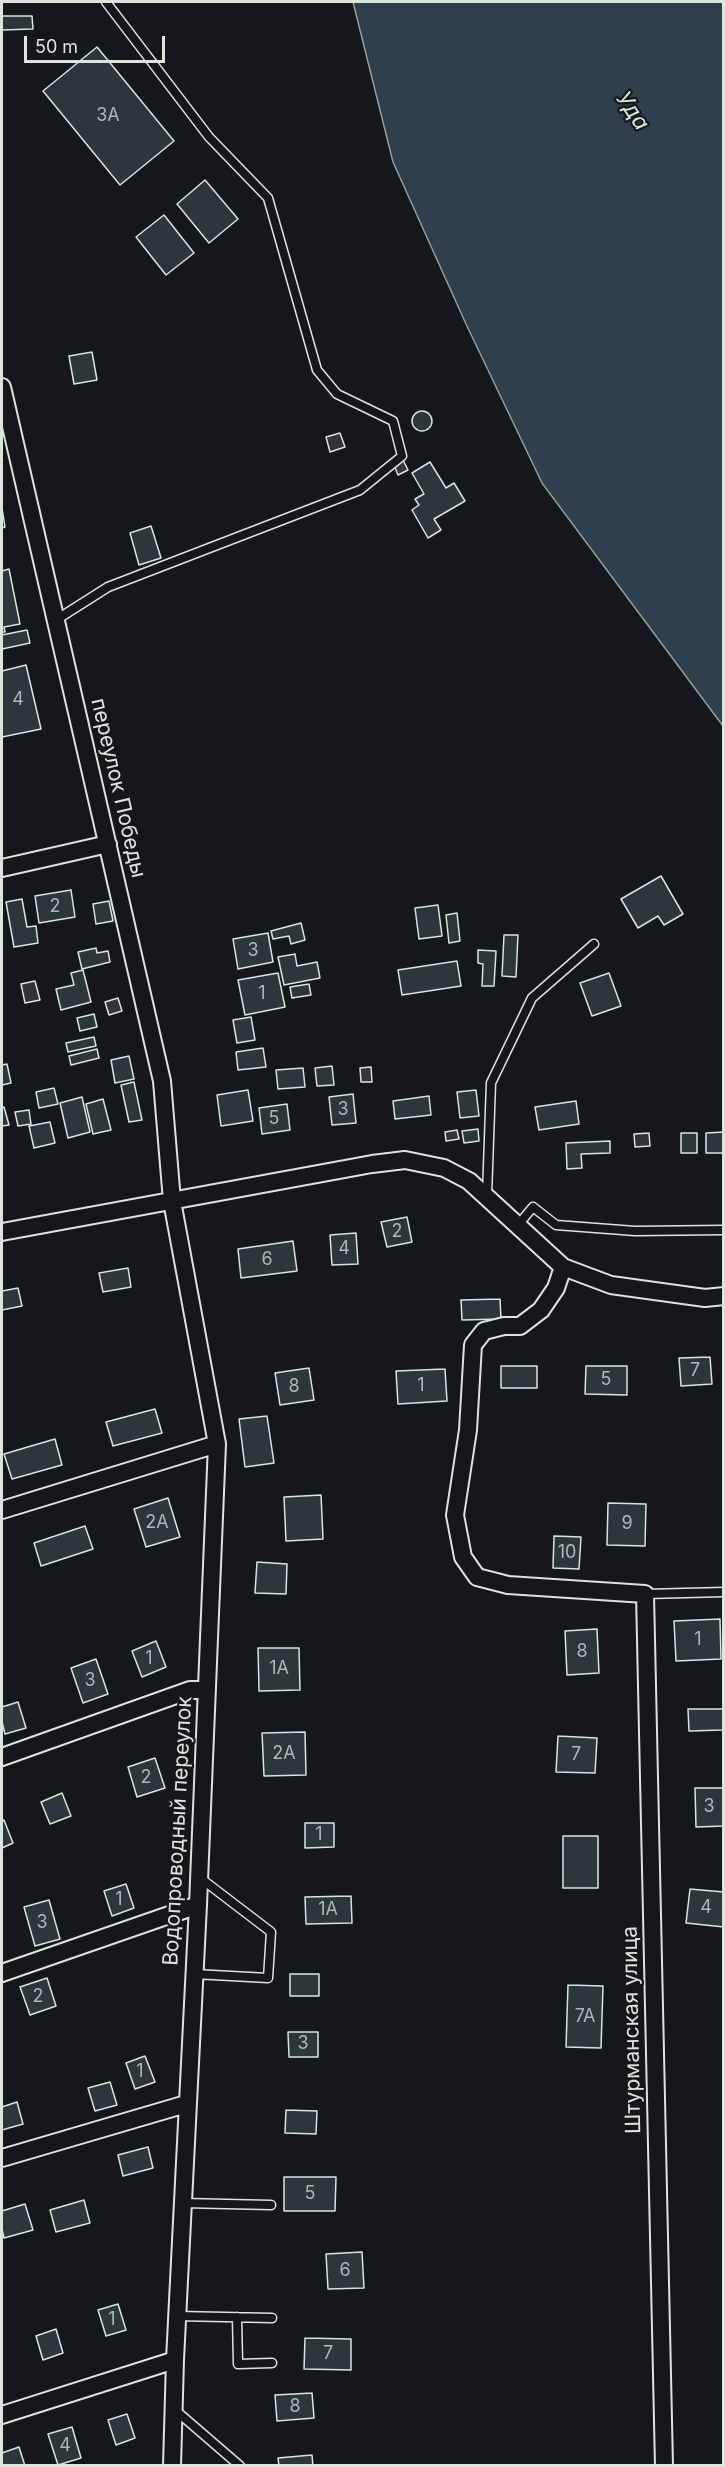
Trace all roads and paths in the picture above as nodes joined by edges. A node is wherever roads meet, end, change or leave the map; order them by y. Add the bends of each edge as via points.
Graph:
1 (106, 2) edge
2 (2, 387) edge
3 (56, 620) junction
4 (108, 844) junction
5 (2, 868) edge
6 (594, 944) dead end
7 (487, 1196) junction
8 (172, 1202) junction
9 (518, 1225) junction
10 (723, 1230) edge
11 (2, 1232) edge
12 (563, 1267) junction
13 (723, 1296) edge
14 (217, 1444) junction
15 (2, 1510) edge
16 (723, 1592) edge
17 (645, 1594) junction
18 (207, 1690) junction
19 (2, 1757) edge
20 (199, 1877) junction
21 (198, 1905) junction
22 (2, 1973) edge
23 (194, 1974) junction
24 (186, 2104) junction
25 (2, 2158) edge
26 (182, 2203) junction
27 (271, 2205) dead end
28 (176, 2316) junction
29 (237, 2317) junction
30 (272, 2318) dead end
31 (174, 2360) junction
32 (272, 2363) dead end
33 (173, 2408) junction
34 (2, 2415) edge
35 (172, 2466) edge
36 (240, 2466) edge
37 (664, 2466) edge

1 - 3 lane via 209,137 268,198 317,370 337,394 393,421 402,456 360,490 108,587
2 - 3 street, переулок Победы
3 - 4 street, переулок Победы
4 - 5 street
4 - 8 street, переулок Победы via 162,1081
6 - 7 lane via 532,998 491,1083
7 - 8 street via 444,1168 405,1160
7 - 9 street
8 - 11 street
8 - 14 street, Водопроводный переулок
9 - 10 lane via 533,1206 556,1225 635,1231
9 - 12 street
12 - 13 street via 611,1285 705,1298
12 - 17 street via 542,1310 520,1326 484,1331 473,1345 468,1430 455,1515 463,1557 477,1577 508,1585
14 - 15 street
14 - 18 street, Водопроводный переулок
16 - 17 lane
17 - 37 street, Штурманская улица
18 - 19 street via 190,1690
18 - 20 street, Водопроводный переулок
20 - 21 street, Водопроводный переулок
20 - 23 lane via 271,1932 268,1978
21 - 22 street
21 - 23 street, Водопроводный переулок
23 - 24 street, Водопроводный переулок
24 - 25 street
24 - 26 street, Водопроводный переулок
26 - 27 lane
26 - 28 street, Водопроводный переулок
28 - 29 lane
28 - 31 street, Водопроводный переулок
29 - 30 lane
29 - 32 lane via 238,2364
31 - 33 street, Водопроводный переулок
31 - 34 street
33 - 35 street, Водопроводный переулок
33 - 36 lane

